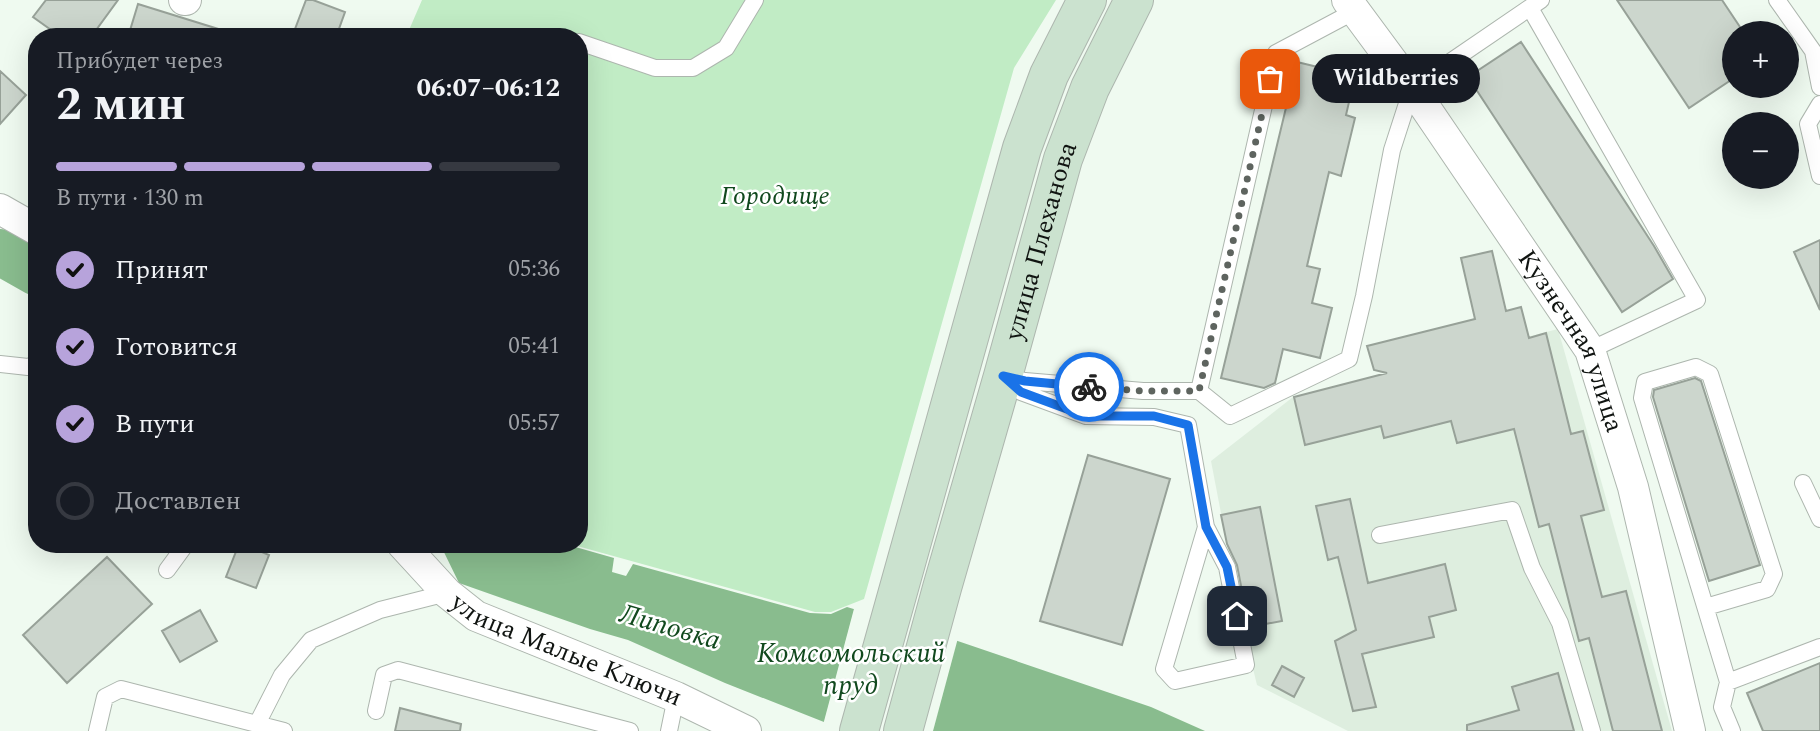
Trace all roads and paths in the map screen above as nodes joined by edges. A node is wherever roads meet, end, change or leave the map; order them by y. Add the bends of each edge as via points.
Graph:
1 (755, 0) edge
2 (1087, 0) edge
3 (1134, 0) edge
4 (1777, 0) edge
5 (1535, 4) edge
6 (1351, 6) edge
7 (588, 46) edge
8 (1820, 87) edge
9 (1412, 88) junction
10 (1820, 104) edge
11 (1820, 176) edge
12 (0, 209) edge
13 (28, 225) edge
14 (1590, 349) junction
15 (0, 364) edge
16 (28, 367) edge
17 (1003, 376) junction
18 (1199, 391) junction
19 (1803, 483) dead end
20 (1820, 519) edge
21 (1206, 527) junction
22 (1380, 535) dead end
23 (179, 553) edge
24 (410, 553) edge
25 (167, 570) dead end
26 (447, 593) junction
27 (1706, 607) junction
28 (1820, 647) edge
29 (1728, 681) junction
30 (676, 697) junction
31 (376, 711) dead end
32 (257, 724) junction
33 (97, 731) edge
34 (284, 731) edge
35 (630, 731) edge
36 (669, 731) edge
37 (747, 731) edge
38 (859, 731) edge
39 (903, 731) edge
40 (1592, 731) edge
41 (1690, 731) edge
42 (1732, 731) edge

1 - 7 lane via 726,48 693,68 655,68
2 - 38 main road, улица Плеханова via 1049,75 1022,148
3 - 17 main road, улица Плеханова via 1090,88 1063,159
4 - 8 lane via 1813,51
5 - 9 lane
5 - 14 lane via 1697,300
6 - 9 street, Кузнечная улица
6 - 18 lane via 1276,53
9 - 14 street, Кузнечная улица
9 - 18 lane via 1392,150 1349,359 1230,416
10 - 11 lane via 1808,124
12 - 13 street
14 - 41 street, Кузнечная улица via 1633,487
15 - 16 lane
17 - 18 lane via 1143,391
17 - 21 lane via 1021,392 1086,416 1154,416 1188,425
17 - 39 main road, улица Плеханова
19 - 20 lane
21 - 21 lane via 1227,567 1246,664 1175,681 1164,669
22 - 40 lane via 1512,510 1532,568 1560,623
23 - 25 lane
24 - 26 street, улица Малые Ключи
26 - 30 street, улица Малые Ключи via 476,616
26 - 32 lane via 380,610 311,640 282,674
27 - 27 lane via 1642,398 1645,382 1696,367 1710,374 1774,574 1767,589
27 - 29 lane
28 - 29 lane
29 - 42 lane via 1722,707
30 - 36 lane
30 - 37 street, улица Малые Ключи
31 - 35 lane via 384,675 398,670
32 - 33 lane via 121,689 105,697
32 - 34 lane

